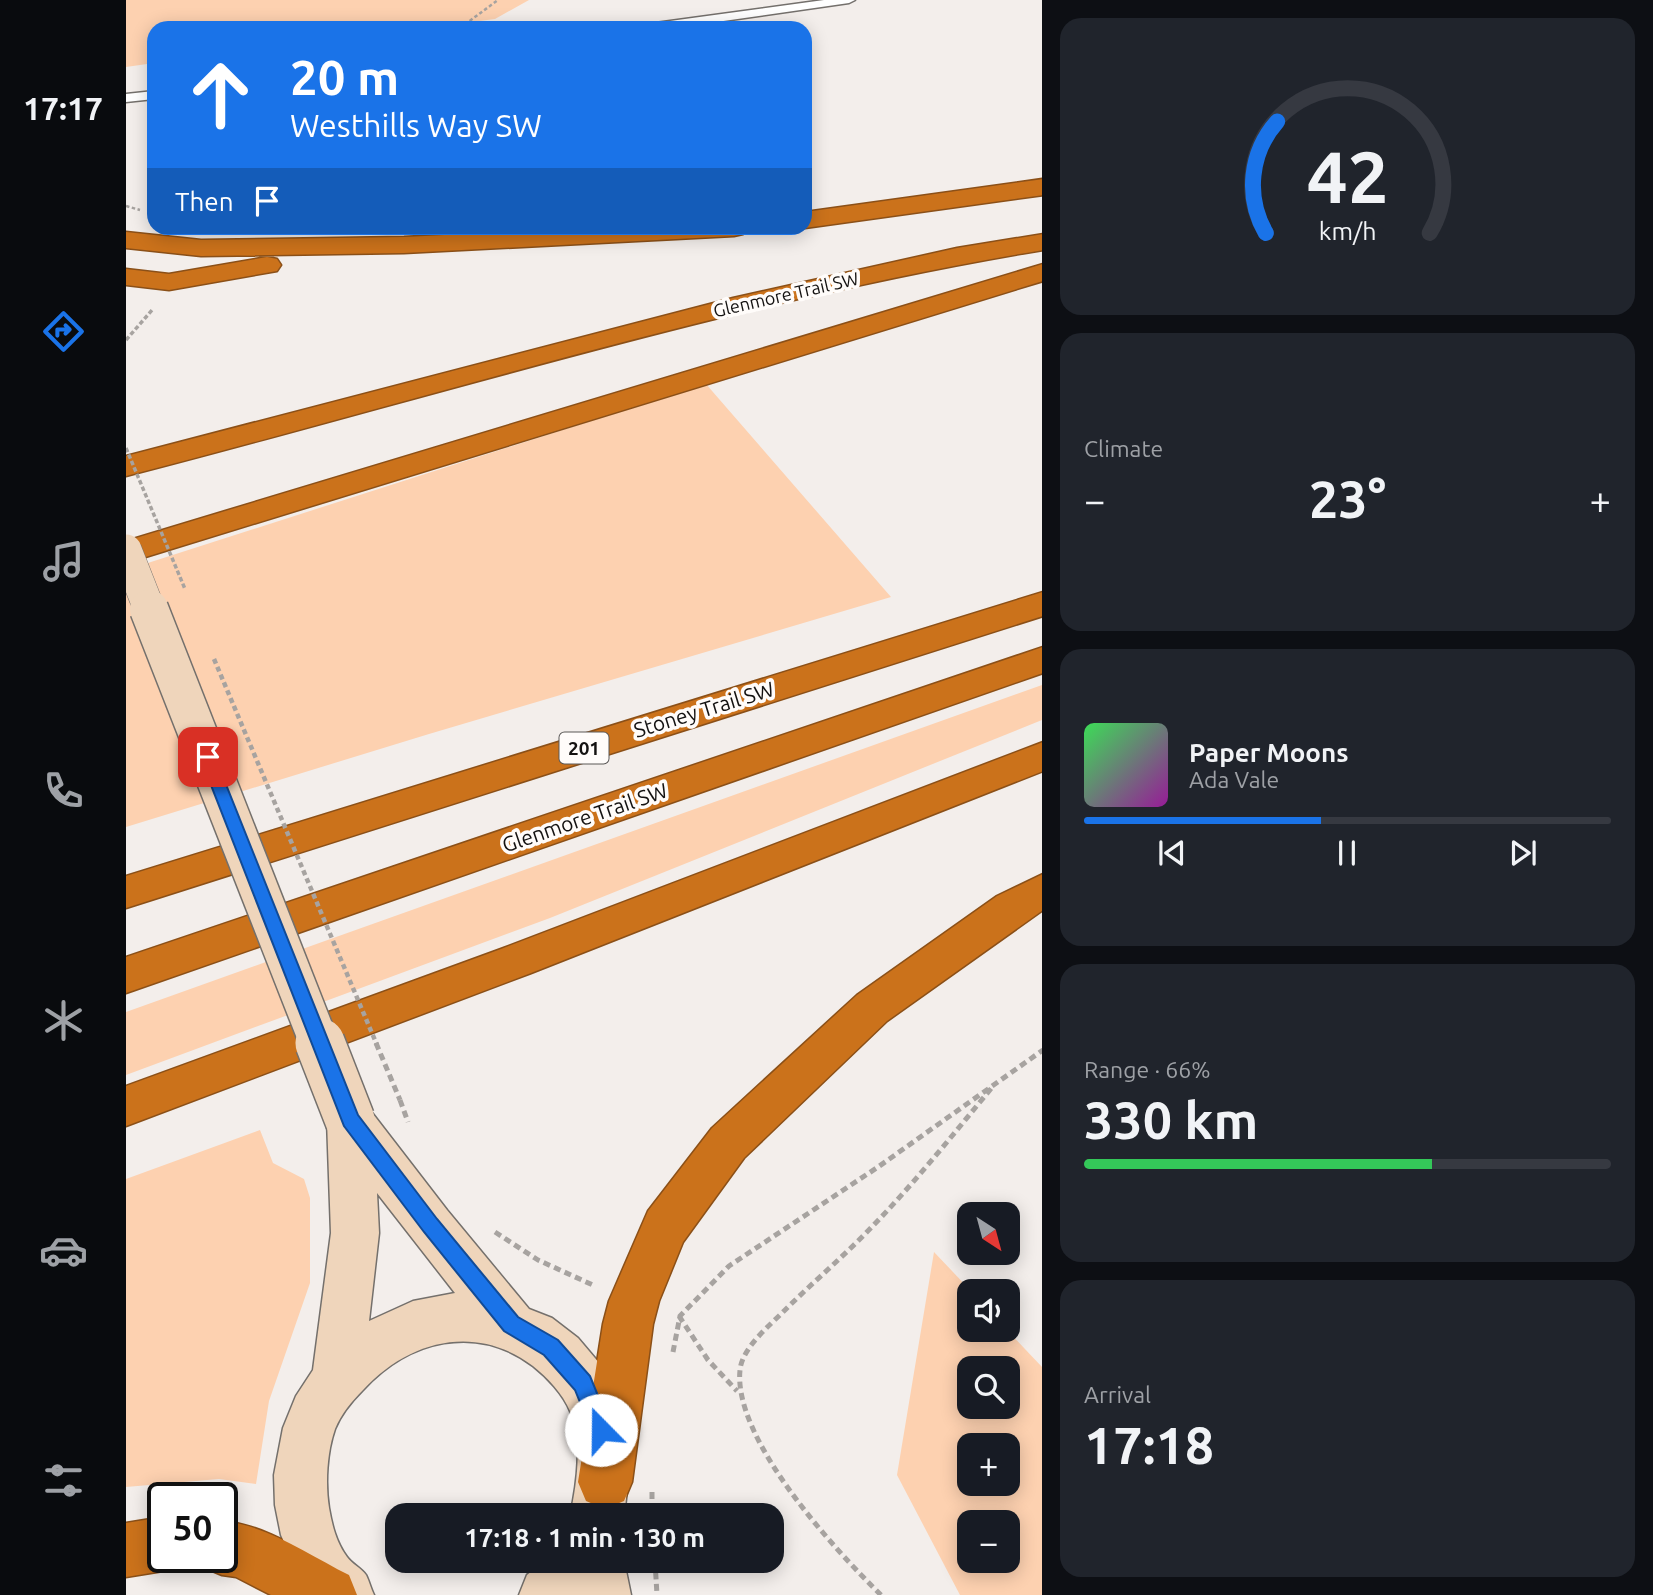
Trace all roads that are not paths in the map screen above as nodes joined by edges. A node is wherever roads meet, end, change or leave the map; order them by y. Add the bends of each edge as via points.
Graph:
1 (849, 0) edge
2 (698, 21) edge
3 (147, 96) edge
4 (126, 98) edge
5 (1042, 187) edge
6 (812, 219) edge
7 (598, 235) edge
8 (126, 240) edge
9 (1042, 242) edge
10 (404, 245) junction
11 (1042, 272) edge
12 (126, 277) edge
13 (126, 466) edge
14 (126, 551) edge
15 (1042, 604) edge
16 (1042, 659) edge
17 (1042, 756) edge
18 (1042, 890) edge
19 (126, 892) edge
20 (126, 975) edge
21 (126, 1105) edge
22 (350, 1120) junction
23 (511, 1324) junction
24 (337, 1378) junction
25 (601, 1499) edge
26 (147, 1547) edge
27 (126, 1550) edge
28 (238, 1550) edge
29 (569, 1573) edge
30 (599, 1573) edge
31 (329, 1595) edge
32 (346, 1595) edge
33 (547, 1595) edge
34 (603, 1595) edge

1 - 2 lane
3 - 4 lane
5 - 6 highway
7 - 10 highway
8 - 10 highway via 201,248
9 - 13 highway, Glenmore Trail SW via 957,256 733,306
10 - 12 highway via 169,282
11 - 14 highway
14 - 22 main road, bridge
15 - 19 highway, Stoney Trail SW / 201
16 - 20 highway, Glenmore Trail SW
17 - 21 highway via 516,961
18 - 25 highway via 872,1008 728,1143 666,1227 628,1324
22 - 23 main road
22 - 24 main road via 355,1233
23 - 24 main road via 465,1316 418,1321 374,1343
23 - 25 main road via 551,1347 583,1383 601,1430
24 - 32 main road via 311,1424 300,1476 305,1530 328,1577
26 - 27 highway
28 - 31 highway
29 - 33 main road
30 - 34 main road

